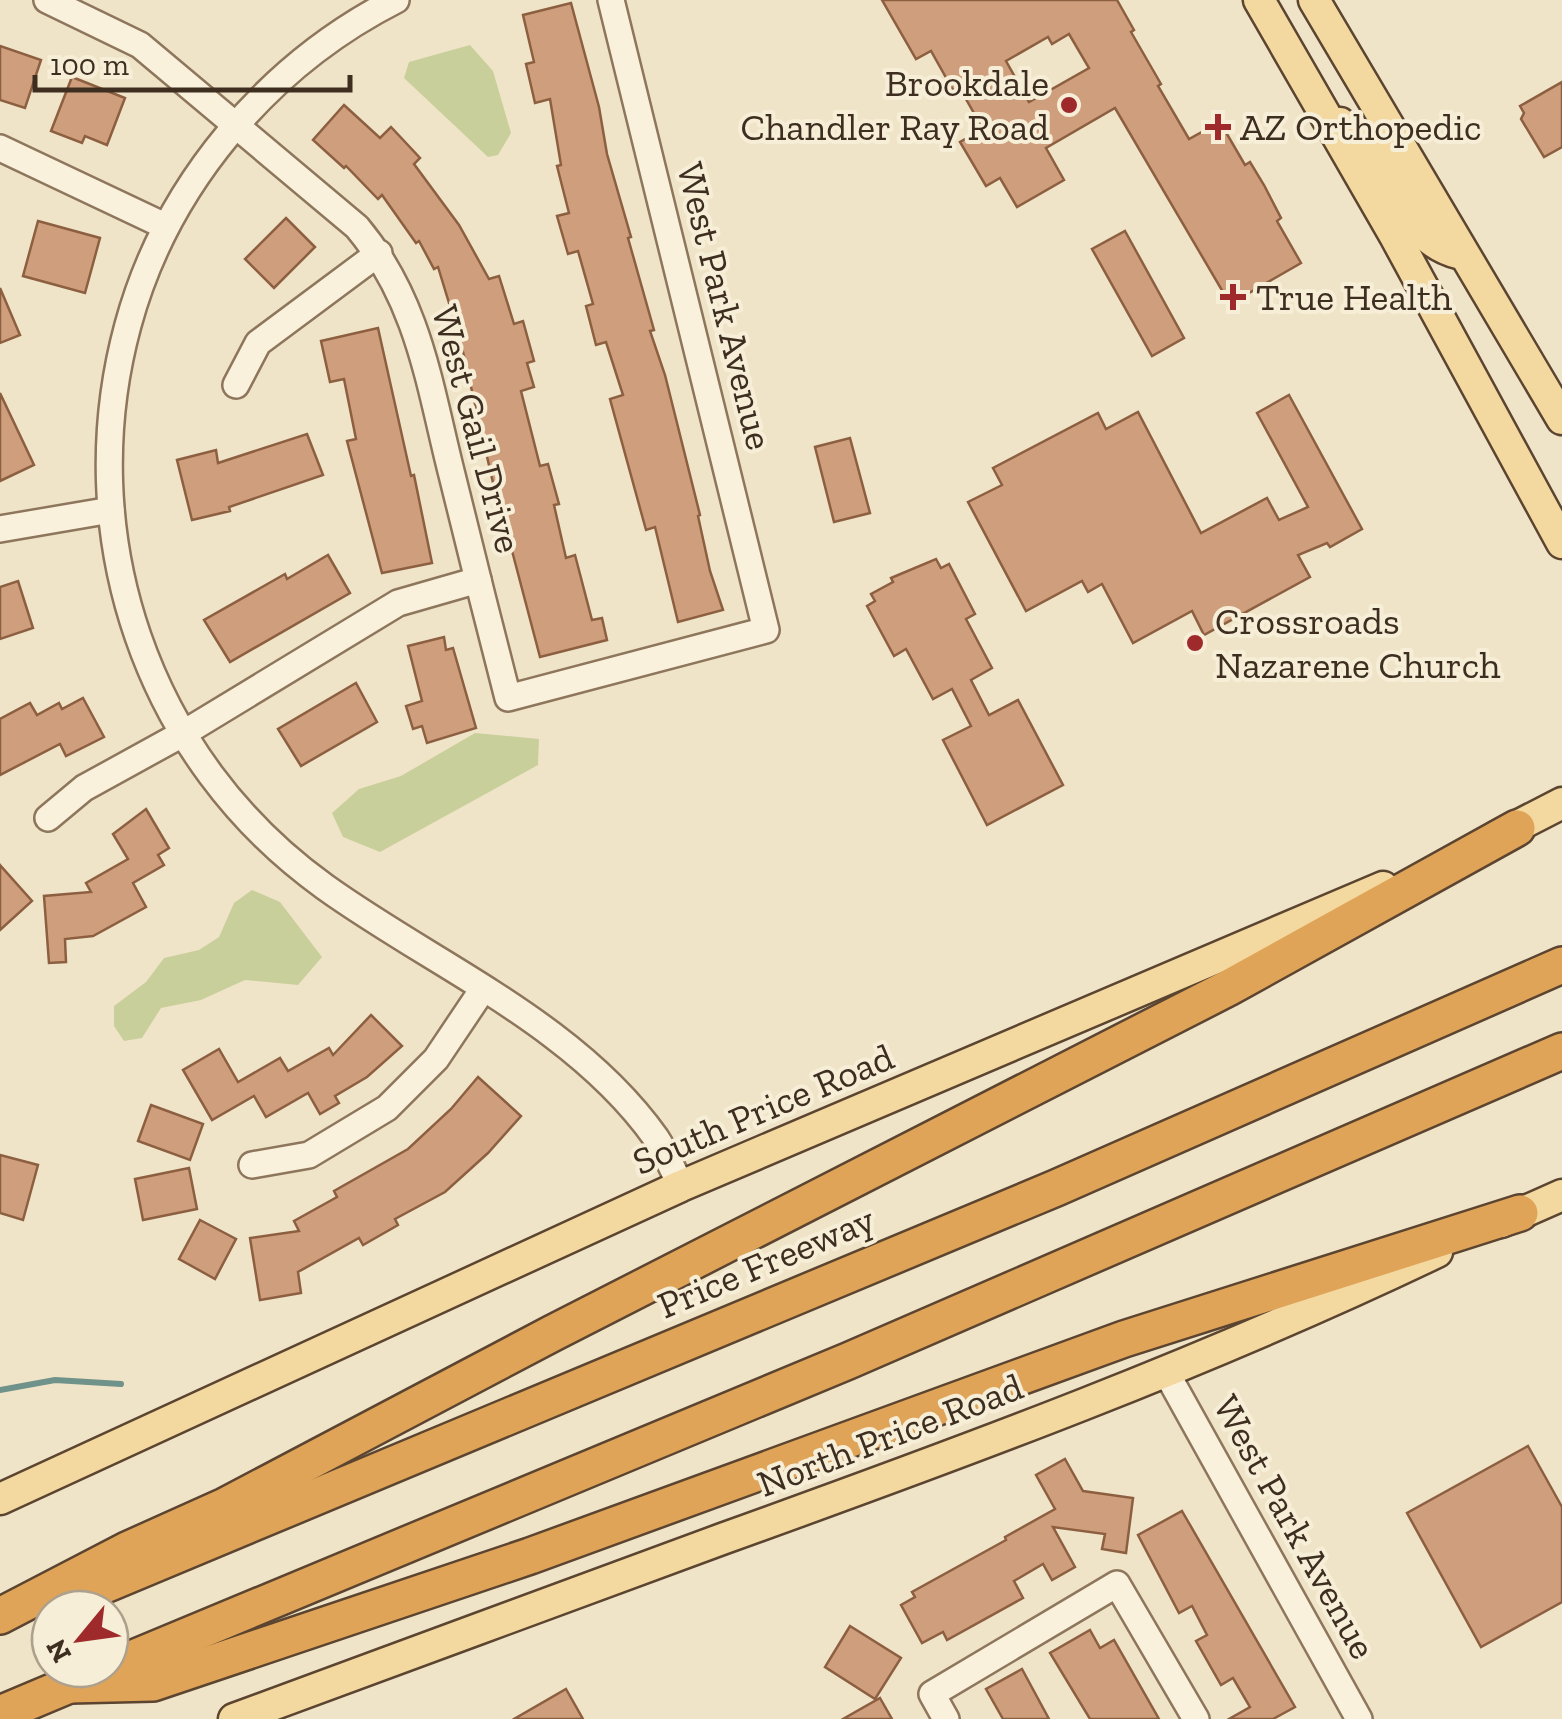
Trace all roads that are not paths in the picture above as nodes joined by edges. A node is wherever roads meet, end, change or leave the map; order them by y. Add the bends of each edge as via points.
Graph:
1 (47, 0) edge
2 (396, 0) edge
3 (610, 0) edge
4 (1259, 0) edge
5 (1314, 0) edge
6 (1320, 104) junction
7 (237, 125) junction
8 (0, 148) edge
9 (164, 226) junction
10 (379, 253) junction
11 (1461, 254) junction
12 (236, 385) dead end
13 (1562, 419) edge
14 (111, 510) junction
15 (0, 530) edge
16 (1562, 543) edge
17 (478, 580) junction
18 (508, 698) joint
19 (184, 734) junction
20 (1562, 804) edge
21 (48, 818) dead end
22 (1517, 828) junction
23 (1562, 965) edge
24 (483, 989) junction
25 (1562, 1051) edge
26 (252, 1165) dead end
27 (680, 1186) junction
28 (1562, 1195) edge
29 (1520, 1213) junction
30 (1166, 1372) junction
31 (0, 1499) edge
32 (0, 1616) edge
33 (0, 1628) edge
34 (130, 1659) edge
35 (130, 1684) edge
36 (60, 1689) edge
37 (270, 1711) edge
38 (0, 1714) edge
39 (234, 1719) edge
40 (946, 1719) edge
41 (1196, 1719) edge
42 (1359, 1719) edge

1 - 7 street, West Gail Drive via 140,45
2 - 7 street via 331,38
3 - 18 street, West Park Avenue via 766,630
4 - 6 main road
5 - 11 main road
6 - 11 main road via 1373,152 1431,243
6 - 16 main road
7 - 9 street
7 - 10 street, West Gail Drive
8 - 9 street
9 - 14 street via 134,304 113,388
10 - 12 street via 258,343
10 - 17 street, West Gail Drive via 420,343
11 - 13 main road
14 - 15 street
14 - 19 street via 138,640
17 - 18 street, West Gail Drive
17 - 19 street via 398,603
19 - 21 street via 84,788
19 - 24 street via 207,772 288,860
20 - 22 main road, South Price Road
22 - 27 main road, South Price Road
22 - 32 highway via 1228,988
23 - 33 highway, Price Freeway via 1056,1188
24 - 26 street via 436,1059 387,1108 310,1156
24 - 27 street via 573,1052 614,1091 655,1137
25 - 34 highway via 848,1361
27 - 31 main road, South Price Road
28 - 29 main road, North Price Road
29 - 30 main road, North Price Road
29 - 35 highway via 1124,1339 530,1556 153,1683
30 - 37 main road, North Price Road
30 - 42 street, West Park Avenue
36 - 38 highway
37 - 39 main road, North Price Road
40 - 41 street via 932,1694 1117,1584

